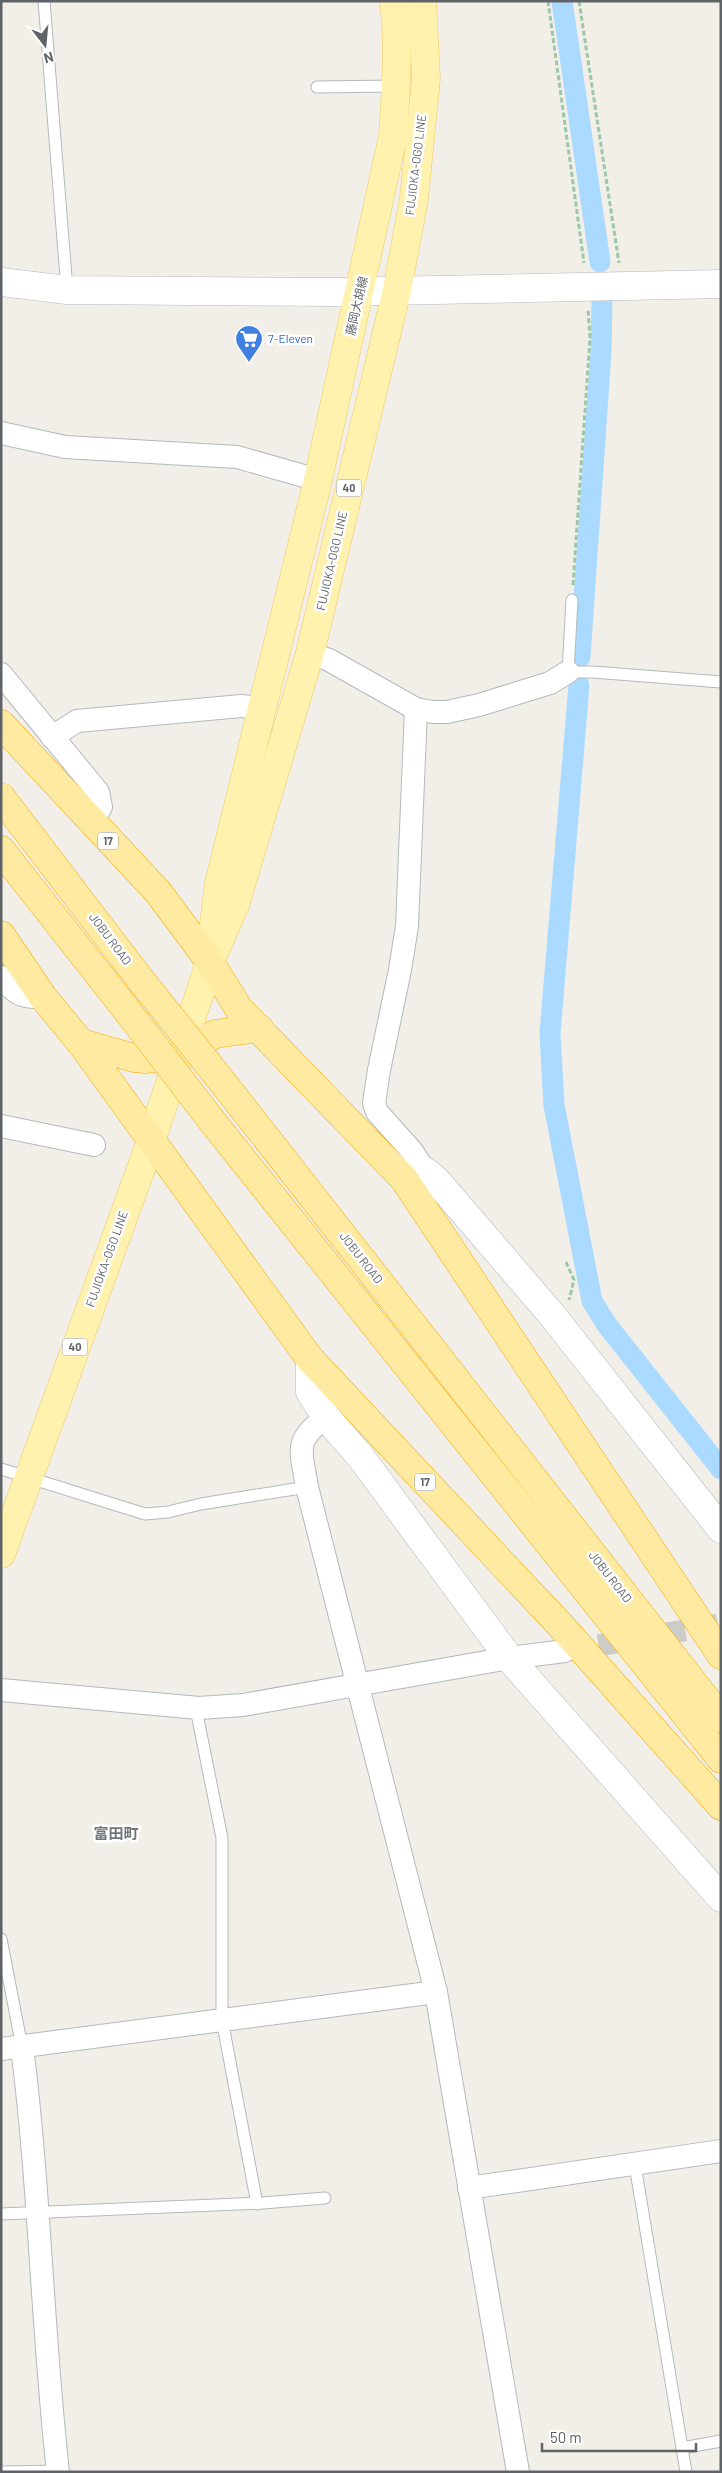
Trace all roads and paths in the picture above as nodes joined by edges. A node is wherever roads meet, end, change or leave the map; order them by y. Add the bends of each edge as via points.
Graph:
1 (44, 1) edge
2 (394, 1) edge
3 (422, 1) edge
4 (579, 1) edge
5 (397, 86) junction
6 (317, 87) dead end
7 (1, 282) edge
8 (721, 284) edge
9 (618, 286) junction
10 (67, 290) junction
11 (397, 290) junction
12 (360, 291) junction
13 (1, 434) edge
14 (318, 480) junction
15 (572, 600) dead end
16 (310, 653) junction
17 (568, 672) junction
18 (1, 674) edge
19 (721, 682) edge
20 (264, 708) junction
21 (416, 709) junction
22 (1, 724) edge
23 (52, 738) junction
24 (1, 796) edge
25 (92, 823) junction
26 (1, 850) edge
27 (1, 935) edge
28 (210, 962) junction
29 (1, 977) edge
30 (43, 997) junction
31 (259, 1028) junction
32 (81, 1043) junction
33 (180, 1055) junction
34 (1, 1126) edge
35 (150, 1141) junction
36 (94, 1145) dead end
37 (414, 1175) junction
38 (566, 1262) dead end
39 (552, 1315) junction
40 (310, 1359) junction
41 (326, 1417) junction
42 (1, 1469) edge
43 (28, 1476) junction
44 (307, 1487) junction
45 (721, 1529) edge
46 (1, 1554) edge
47 (565, 1651) tunnel mouth
48 (721, 1655) edge
49 (509, 1658) junction
50 (358, 1685) junction
51 (1, 1690) edge
52 (199, 1708) junction
53 (721, 1718) edge
54 (721, 1759) edge
55 (721, 1806) edge
56 (721, 1898) edge
57 (1, 1939) edge
58 (436, 1992) junction
59 (222, 2020) junction
60 (12, 2048) edge
61 (721, 2151) edge
62 (635, 2165) junction
63 (470, 2188) junction
64 (325, 2198) dead end
65 (257, 2204) junction
66 (1, 2214) edge
67 (37, 2214) junction
68 (721, 2441) edge
69 (682, 2448) junction
70 (58, 2471) edge
71 (1, 2472) edge
72 (518, 2472) edge
73 (686, 2472) edge

1 - 10 lane
2 - 5 main road, 藤岡大胡線 / 40
3 - 11 main road, FUJIOKA-OGO LINE / 40 via 426,79 414,199
4 - 9 path via 619,264
5 - 6 lane
5 - 12 main road, 藤岡大胡線 / 40 via 393,136
7 - 10 street
8 - 9 street
9 - 11 street
10 - 12 street
11 - 12 street
11 - 16 main road, FUJIOKA-OGO LINE / 40
12 - 14 main road, 藤岡大胡線 / 40
13 - 14 street via 66,447 237,457
14 - 20 main road, 藤岡大胡線 / 40
15 - 17 lane
16 - 21 street via 329,660
16 - 28 main road, FUJIOKA-OGO LINE / 40 via 235,905
17 - 19 lane
17 - 21 street via 550,683 460,710 433,712
18 - 23 street
20 - 23 street via 241,706 77,721
20 - 28 main road, FUJIOKA-OGO LINE / 40 via 219,884
21 - 37 street via 407,926 374,1103 377,1112 411,1150
22 - 25 highway, 17
23 - 25 street via 98,792 101,807
24 - 53 highway, JOBU ROAD, bridge via 140,979
25 - 28 highway, 17 via 158,892
26 - 54 highway, bridge via 212,1121
27 - 30 highway, 17
28 - 31 highway, 17 via 240,1009
28 - 33 main road, FUJIOKA-OGO LINE / 40
29 - 30 street via 11,989 26,998
30 - 32 highway, 17
31 - 33 highway via 215,1034
31 - 37 highway, 17
32 - 33 highway via 134,1058
32 - 35 highway, 17
33 - 35 main road, FUJIOKA-OGO LINE / 40
34 - 36 street
35 - 40 highway, 17
35 - 43 main road, FUJIOKA-OGO LINE / 40
37 - 39 street via 437,1181
37 - 48 highway, 17
38 - 39 path via 574,1280 572,1294 568,1302
39 - 45 street
40 - 41 street via 310,1392
40 - 55 highway, 17 via 562,1627
41 - 44 street via 302,1439
41 - 49 street via 360,1456
42 - 43 lane
43 - 44 lane via 145,1514
43 - 46 main road, FUJIOKA-OGO LINE / 40
44 - 50 street
47 - 49 street
49 - 50 street
49 - 56 street
50 - 52 street via 242,1705
50 - 58 street
51 - 52 street
52 - 59 lane via 198,1718 222,1838
57 - 60 lane
58 - 59 street
58 - 63 street
59 - 60 street
59 - 65 lane
60 - 67 street via 30,2109
61 - 62 street
62 - 63 street
62 - 69 lane
63 - 72 street
64 - 65 lane
65 - 67 lane
66 - 67 lane
67 - 70 street via 46,2364
68 - 69 lane
69 - 73 lane
70 - 71 lane

